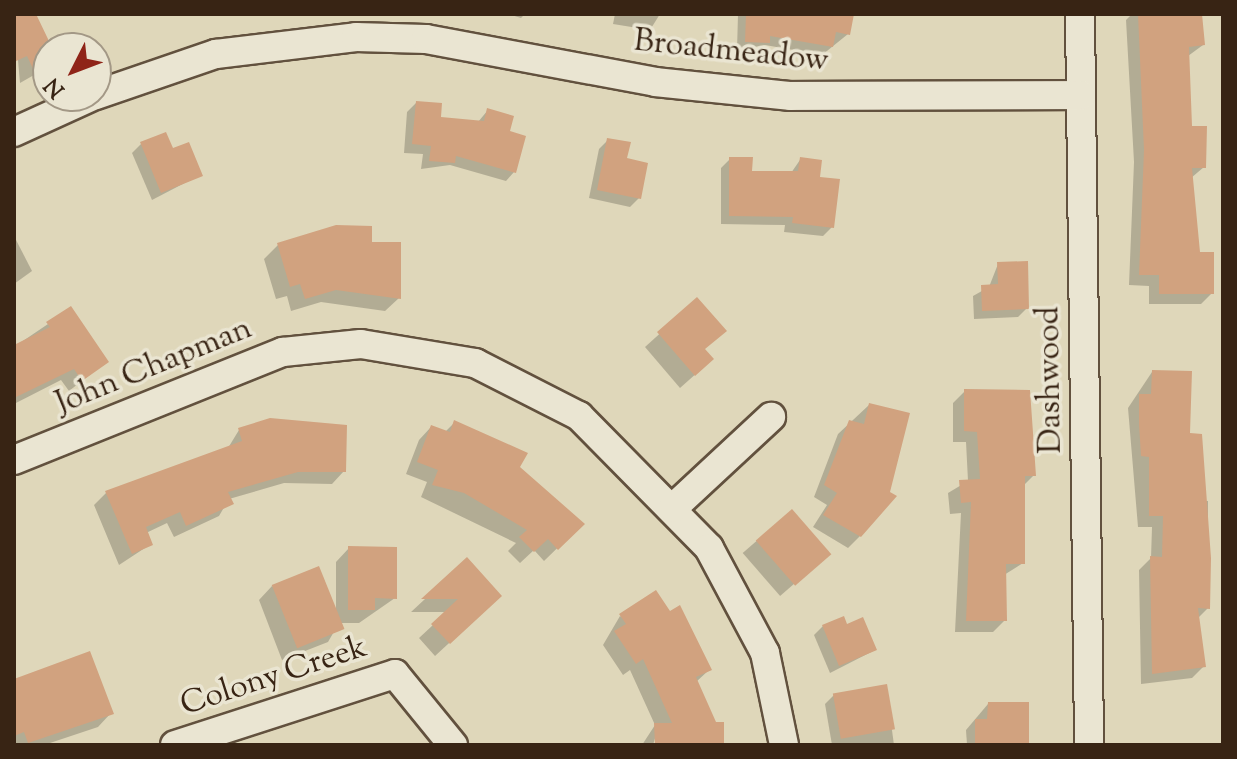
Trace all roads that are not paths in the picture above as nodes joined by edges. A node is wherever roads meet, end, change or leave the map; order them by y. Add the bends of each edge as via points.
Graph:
1 (1080, 14) edge
2 (112, 89) edge
3 (1081, 95) junction
4 (58, 112) edge
5 (14, 132) edge
6 (771, 417) dead end
7 (14, 460) edge
8 (673, 508) junction
9 (175, 745) edge
10 (453, 745) edge
11 (784, 745) edge
12 (1089, 745) edge

1 - 3 street, Dashwood
2 - 3 street, Broadmeadow via 216,54 356,37 426,39 655,82 791,96
3 - 12 street, Dashwood
4 - 5 street, Broadmeadow
6 - 8 street
7 - 8 street, John Chapman via 246,362 322,346 400,346 475,363 546,395 609,440
8 - 11 street, John Chapman via 709,548 750,616 776,692
9 - 10 street, Colony Creek via 395,674

